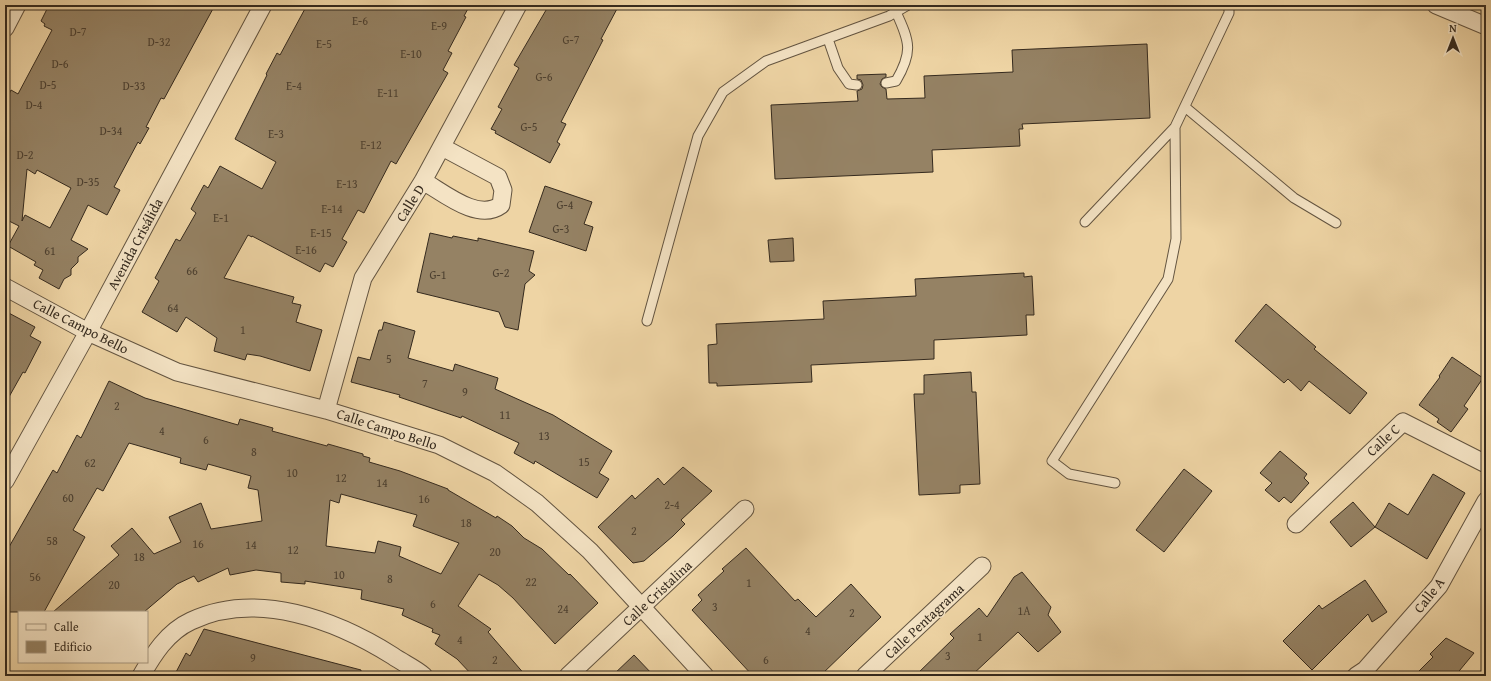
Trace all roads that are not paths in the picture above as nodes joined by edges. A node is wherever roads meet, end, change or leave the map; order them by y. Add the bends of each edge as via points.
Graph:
1 (17, 5) edge
2 (263, 5) edge
3 (518, 5) edge
4 (908, 5) edge
5 (1229, 5) edge
6 (1436, 5) edge
7 (896, 12) junction
8 (1486, 26) edge
9 (5, 28) edge
10 (828, 39) junction
11 (886, 83) dead end
12 (857, 85) dead end
13 (1185, 107) junction
14 (1175, 127) junction
15 (442, 147) junction
16 (424, 181) junction
17 (1085, 222) dead end
18 (1336, 223) dead end
19 (5, 288) edge
20 (647, 321) dead end
21 (88, 332) junction
22 (326, 410) junction
23 (1486, 464) edge
24 (5, 481) edge
25 (1115, 483) dead end
26 (1486, 501) edge
27 (745, 509) dead end
28 (1296, 524) dead end
29 (982, 566) dead end
30 (641, 608) junction
31 (141, 676) edge
32 (424, 676) edge
33 (568, 676) edge
34 (705, 676) edge
35 (865, 676) edge
36 (1356, 676) edge

1 - 9 street
2 - 21 street, Avenida Crisálida
3 - 15 street, Calle D
4 - 7 lane
5 - 13 lane via 1229,13
6 - 8 street
7 - 10 lane
7 - 11 lane via 908,42 907,62 896,81
10 - 12 lane via 838,68 849,84
10 - 20 lane via 766,61 723,92 698,136
13 - 14 lane
13 - 18 lane via 1294,198
14 - 17 lane
14 - 25 lane via 1176,239 1168,279 1052,462 1069,474
15 - 16 street, Calle D
15 - 16 street via 498,178 503,190 501,205 490,210 475,210
16 - 22 street, Calle D via 363,278
19 - 21 street, Calle Campo Bello
21 - 22 street, Calle Campo Bello via 177,372
21 - 24 street, Avenida Crisálida
22 - 30 street, Calle Campo Bello via 438,445 495,473 537,503 590,551
23 - 28 street, Calle C via 1403,422
26 - 36 street, Calle A via 1439,586 1365,670
27 - 30 street, Calle Cristalina
29 - 35 street, Calle Pentagrama
30 - 33 street, Calle Cristalina
30 - 34 street, Calle Campo Bello
31 - 32 street via 154,652 189,622 218,610 250,607 312,617 368,640

